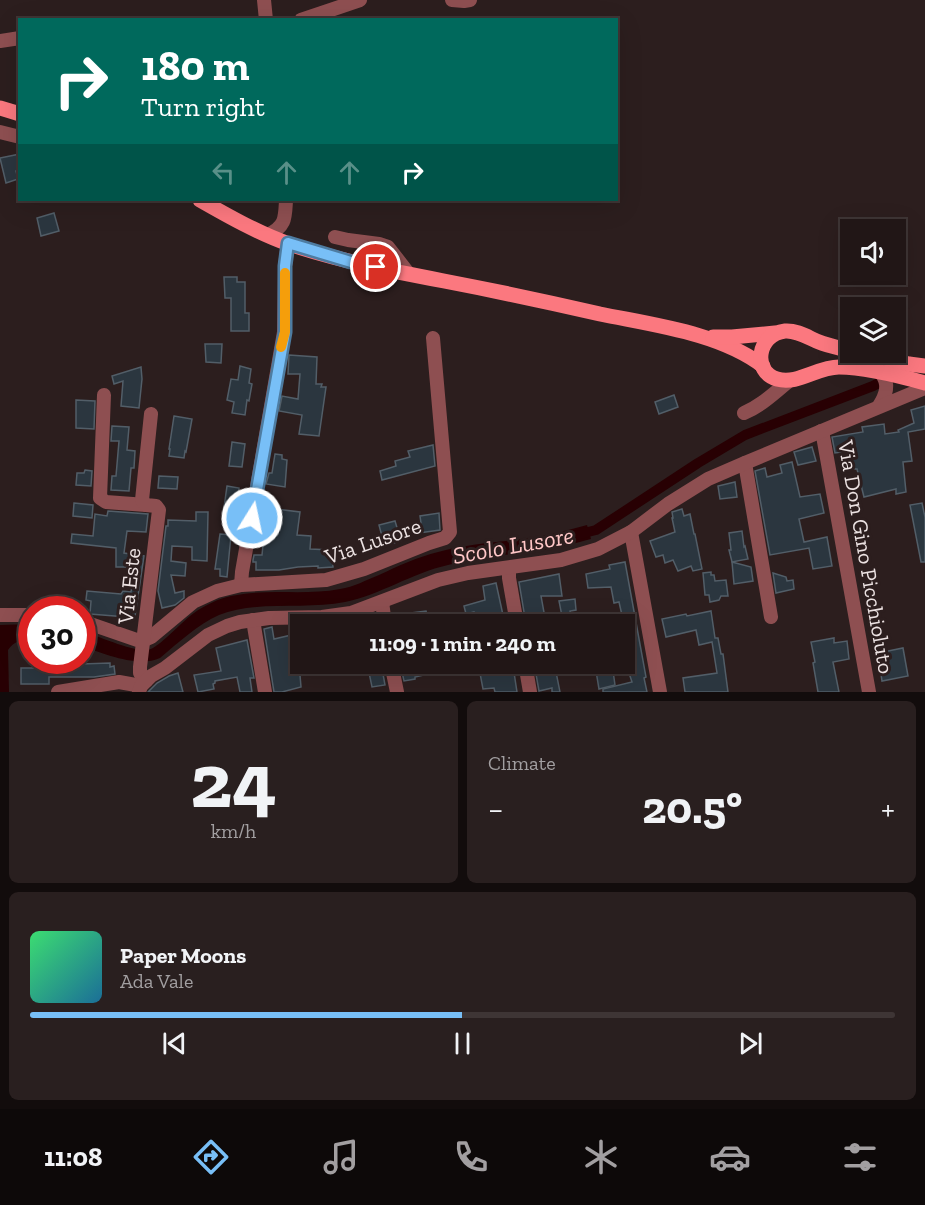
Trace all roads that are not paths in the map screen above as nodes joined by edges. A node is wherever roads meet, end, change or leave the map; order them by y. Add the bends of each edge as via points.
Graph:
1 (264, 0) edge
2 (360, 0) edge
3 (452, 0) edge
4 (470, 0) edge
5 (335, 14) edge
6 (266, 18) edge
7 (312, 18) edge
8 (18, 38) edge
9 (0, 41) edge
10 (18, 103) edge
11 (0, 108) edge
12 (18, 113) edge
13 (0, 132) edge
14 (18, 136) edge
15 (202, 201) edge
16 (286, 201) edge
17 (268, 235) junction
18 (335, 237) dead end
19 (288, 243) junction
20 (383, 244) junction
21 (376, 267) junction
22 (409, 274) junction
23 (775, 333) junction
24 (704, 337) junction
25 (433, 338) dead end
26 (840, 348) edge
27 (848, 363) edge
28 (863, 363) edge
29 (925, 366) edge
30 (764, 368) junction
31 (882, 372) junction
32 (789, 381) junction
33 (925, 383) edge
34 (925, 388) edge
35 (104, 394) dead end
36 (770, 395) junction
37 (879, 406) junction
38 (744, 413) dead end
39 (151, 414) dead end
40 (821, 431) junction
41 (745, 462) junction
42 (146, 505) junction
43 (631, 532) junction
44 (509, 568) junction
45 (242, 585) junction
46 (382, 602) junction
47 (384, 614) edge
48 (516, 614) edge
49 (0, 615) edge
50 (18, 615) edge
51 (771, 617) dead end
52 (253, 620) junction
53 (96, 626) edge
54 (144, 643) junction
55 (393, 674) edge
56 (527, 674) edge
57 (142, 686) edge
58 (58, 692) edge
59 (265, 692) edge
60 (396, 692) edge
61 (530, 692) edge
62 (660, 692) edge
63 (869, 692) edge

1 - 6 street
2 - 5 street
3 - 4 street
5 - 7 street
8 - 9 street
10 - 11 street
11 - 12 main road
13 - 14 street
15 - 17 main road
16 - 17 street via 280,228
17 - 19 main road
18 - 20 street
19 - 21 main road
19 - 45 street via 285,332
20 - 21 street via 384,258
20 - 22 street
21 - 22 main road
22 - 24 main road
23 - 24 main road
23 - 26 main road via 788,331
23 - 30 main road via 761,351
24 - 30 main road via 742,352
25 - 45 street, Via Lusore via 450,532 445,538 326,580
27 - 32 main road
28 - 31 main road
29 - 31 main road
30 - 32 main road via 774,379
30 - 36 street
31 - 33 main road
31 - 37 street via 885,397
32 - 36 street
34 - 37 street
35 - 42 street via 100,498 106,502
36 - 38 street
37 - 40 street
39 - 42 street, Via Este via 142,500
40 - 41 street
40 - 63 street, Via Don Gino Picchioluto
41 - 43 street via 708,479
41 - 51 street
42 - 54 street, Via Este via 159,510
43 - 44 street via 580,556
43 - 62 street
44 - 46 street via 438,580
44 - 48 street
45 - 54 street, Via Lusore via 199,599
46 - 47 street
46 - 52 street via 337,616
49 - 50 street
52 - 57 street via 208,635
52 - 59 street
53 - 54 street
54 - 57 street, Via Este
55 - 60 street
56 - 61 street
57 - 58 street via 119,682

